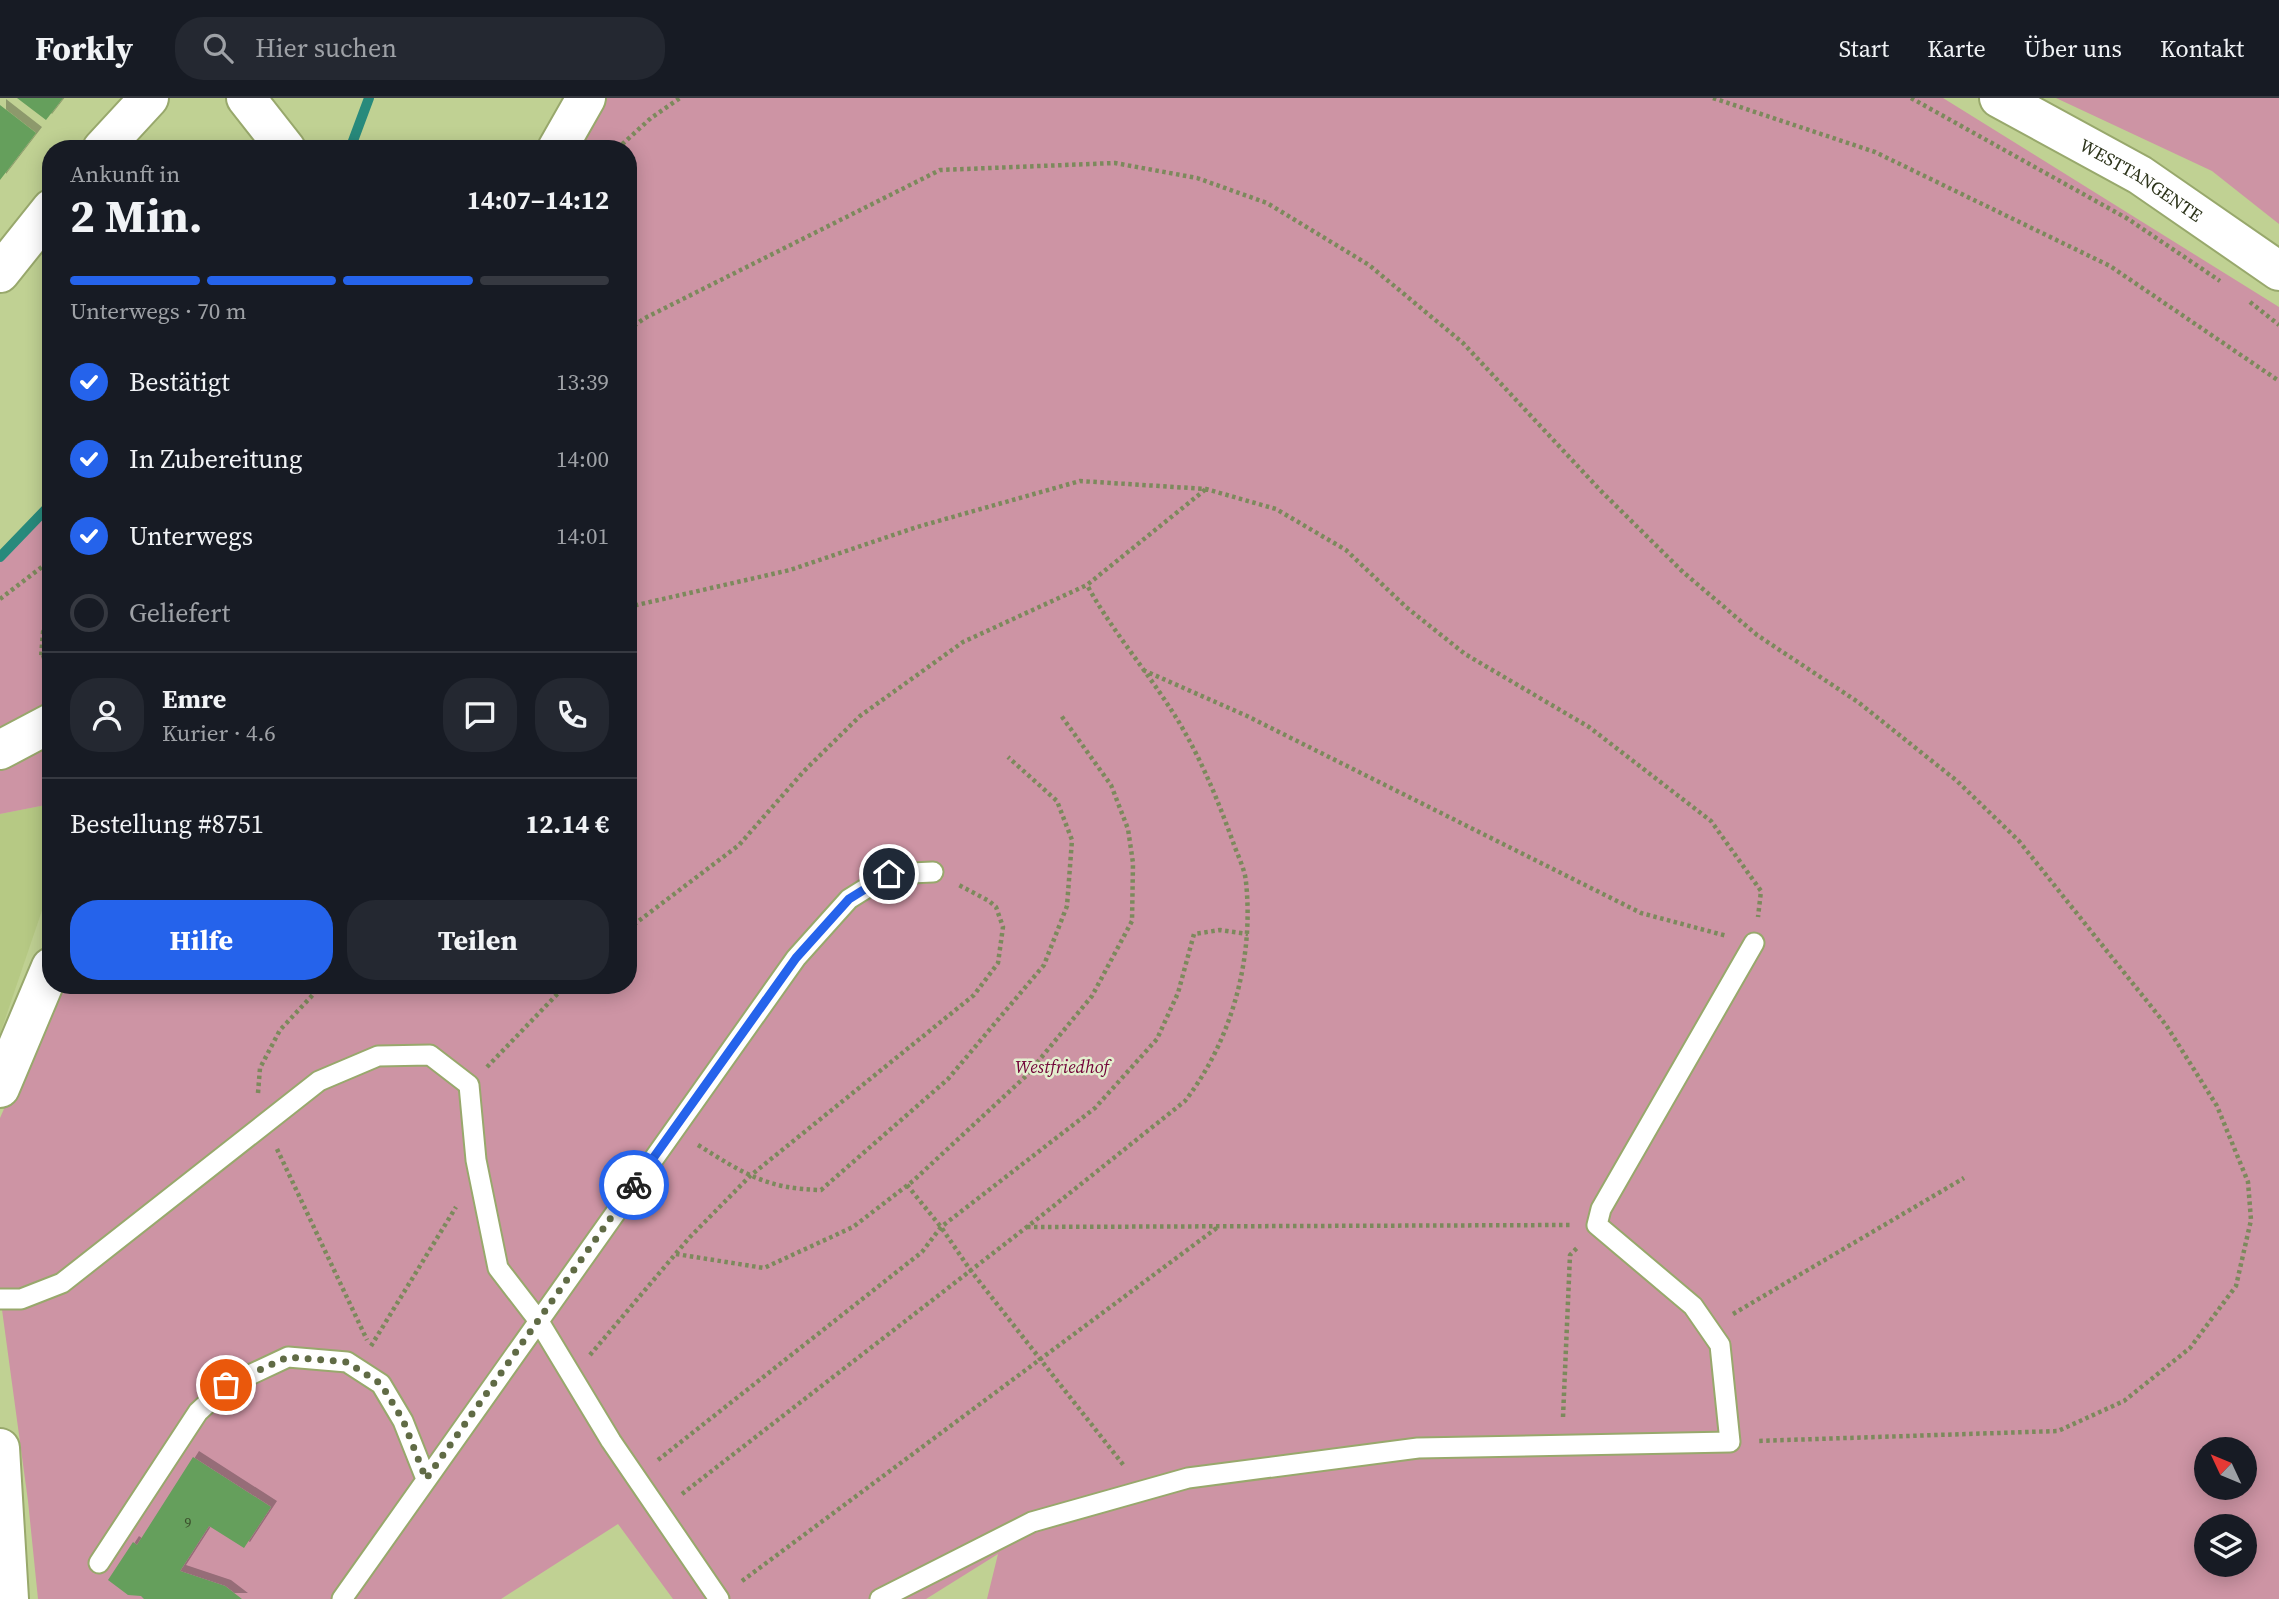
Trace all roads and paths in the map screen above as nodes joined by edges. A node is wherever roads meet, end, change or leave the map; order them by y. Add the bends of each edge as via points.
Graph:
1 (149, 98) edge
2 (246, 98) edge
3 (586, 98) edge
4 (680, 98) edge
5 (1713, 98) edge
6 (1911, 98) edge
7 (1999, 98) edge
8 (110, 140) edge
9 (279, 140) edge
10 (562, 140) edge
11 (627, 140) edge
12 (42, 220) edge
13 (2279, 271) edge
14 (0, 273) edge
15 (2227, 285) dead end
16 (2248, 300) dead end
17 (637, 324) edge
18 (2279, 325) edge
19 (2279, 381) edge
20 (1206, 489) junction
21 (42, 567) edge
22 (1087, 585) junction
23 (0, 599) edge
24 (637, 605) edge
25 (1143, 670) junction
26 (1060, 714) dead end
27 (42, 728) edge
28 (0, 750) edge
29 (1008, 757) dead end
30 (933, 872) joint
31 (637, 922) edge
32 (1248, 934) junction
33 (1754, 943) junction
34 (42, 988) edge
35 (314, 994) edge
36 (557, 994) edge
37 (469, 1085) junction
38 (0, 1088) edge
39 (260, 1128) junction
40 (673, 1131) junction
41 (479, 1172) junction
42 (750, 1176) junction
43 (1964, 1178) dead end
44 (907, 1185) junction
45 (1597, 1225) junction
46 (941, 1227) junction
47 (1025, 1227) junction
48 (1218, 1227) junction
49 (676, 1254) junction
50 (971, 1270) junction
51 (0, 1299) edge
52 (537, 1320) junction
53 (1709, 1328) junction
54 (1041, 1358) junction
55 (572, 1377) junction
56 (1730, 1442) junction
57 (1562, 1445) junction
58 (0, 1448) edge
59 (636, 1478) junction
60 (426, 1479) junction
61 (1144, 1490) junction
62 (659, 1512) junction
63 (99, 1563) dead end
64 (9, 1599) edge
65 (342, 1599) edge
66 (719, 1599) edge
67 (880, 1599) edge

1 - 8 main road
2 - 9 main road
3 - 10 main road
4 - 11 path
5 - 19 path via 1875,152 2110,266
6 - 15 path via 2128,219
7 - 13 main road, WESTTANGENTE via 2140,175
12 - 14 main road
16 - 18 path
17 - 56 path via 940,170 1115,163 1197,178 1267,203 1369,265 1463,343 1683,572 1757,635 1857,702 1957,781 2019,841 2166,1025 2217,1106 2248,1182 2251,1220 2236,1286 2190,1348 2124,1401 2058,1431
20 - 22 path
20 - 24 path via 1080,481 917,527 790,570
20 - 33 path via 1276,509 1346,550 1465,654 1589,727 1711,821 1761,891
21 - 23 path
22 - 25 path
22 - 31 path via 963,642 860,716 739,845
25 - 32 path via 1171,708 1220,806 1246,879
25 - 33 path via 1247,716 1641,913
26 - 44 path via 1111,785 1128,829 1133,863 1132,921 1092,996 1026,1076
27 - 28 main road
29 - 42 path via 1057,801 1072,840 1068,906 1044,965 948,1079 821,1190 791,1189
30 - 40 lane via 889,874 849,899 796,958
30 - 42 path via 996,907 1003,927 998,963 974,995
32 - 46 path via 1220,930 1194,934 1178,993 1157,1039 1095,1108
32 - 47 path via 1230,1018 1203,1077 1185,1101
33 - 45 lane via 1601,1209
34 - 38 main road
35 - 39 path via 280,1030 260,1068
36 - 37 path
37 - 39 lane via 430,1055 378,1056 319,1081
37 - 41 lane
39 - 41 path via 370,1347
39 - 51 lane via 62,1283 21,1299
40 - 42 path
40 - 52 lane
41 - 52 lane via 498,1268
42 - 49 path
43 - 53 path
44 - 46 path
44 - 49 path via 853,1227 764,1268
45 - 48 path
45 - 53 lane via 1693,1306
45 - 57 path via 1570,1255
46 - 50 path
46 - 59 path via 922,1252
47 - 48 path
47 - 50 path
48 - 54 path
49 - 55 path
50 - 54 path
50 - 62 path
52 - 55 lane
52 - 60 lane
53 - 56 lane via 1720,1345
54 - 61 path
54 - 66 path
55 - 59 lane
56 - 57 lane
57 - 61 lane via 1418,1448 1188,1478
58 - 64 main road
59 - 62 lane
60 - 63 lane via 403,1420 381,1384 347,1362 288,1357 226,1385 198,1412
60 - 65 lane
61 - 67 lane via 1032,1522
62 - 66 lane

